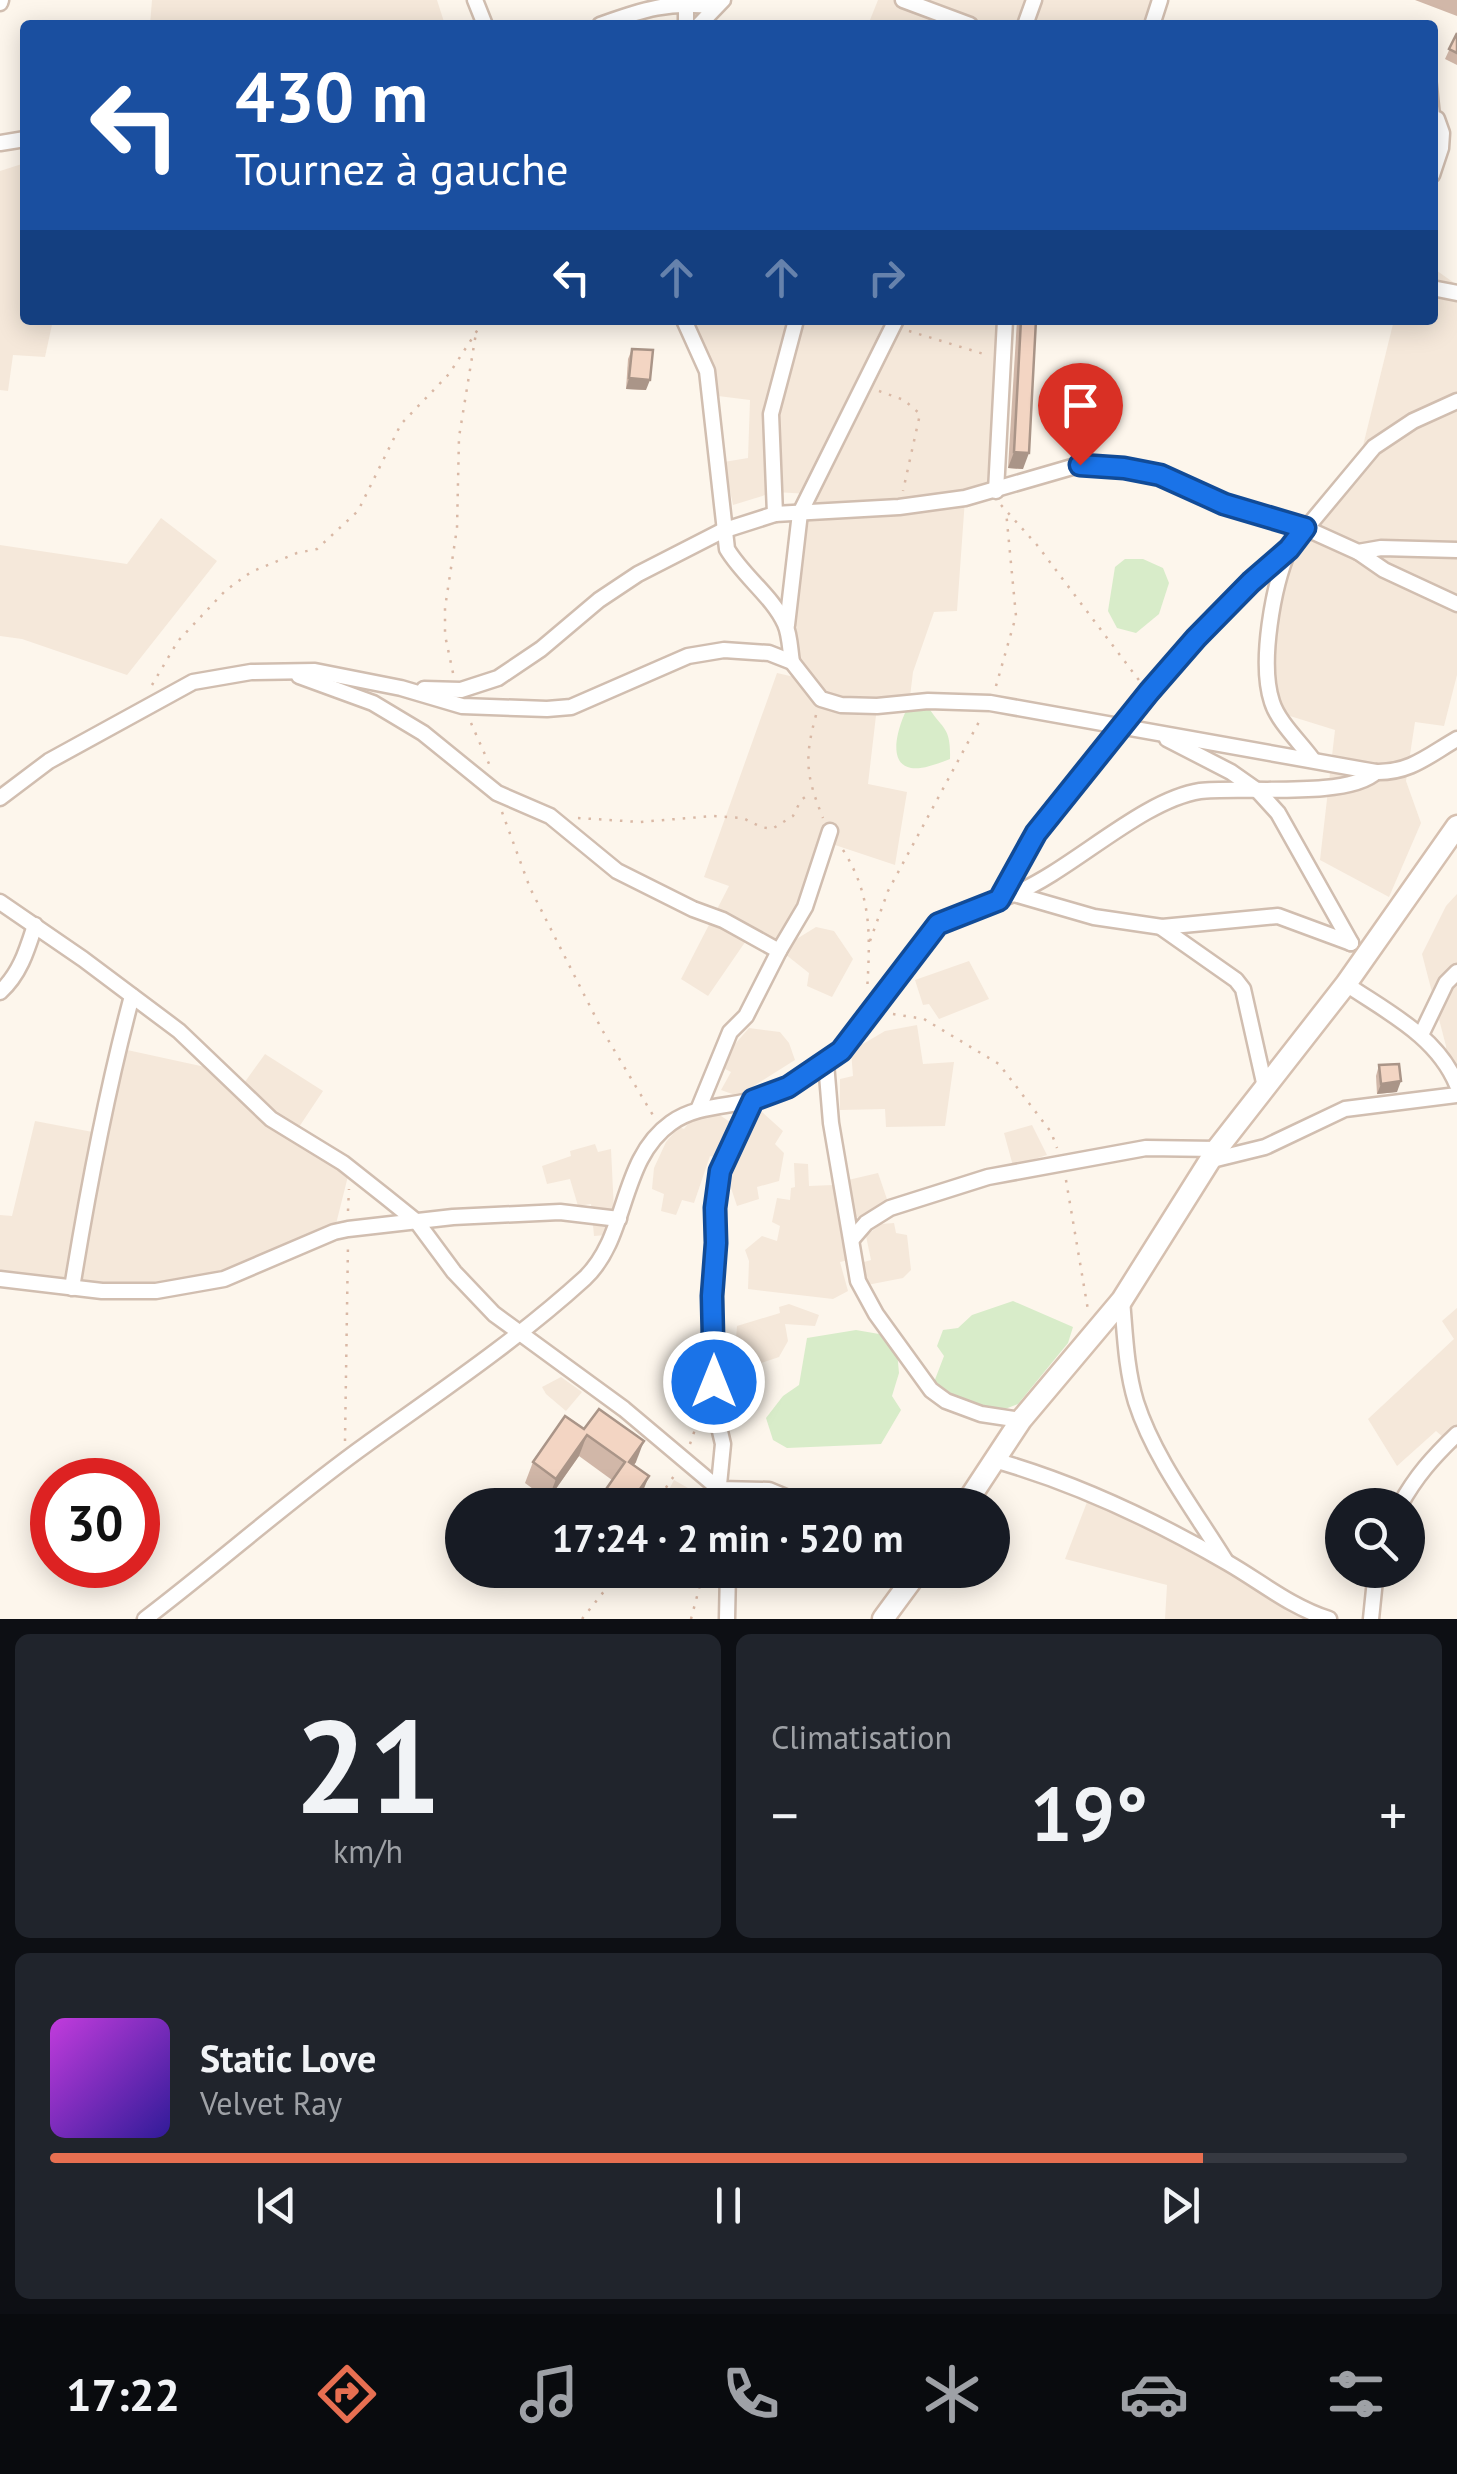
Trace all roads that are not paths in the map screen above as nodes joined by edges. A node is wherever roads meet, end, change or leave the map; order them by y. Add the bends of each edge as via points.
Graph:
1 (903, 0) edge
2 (686, 1) edge
3 (718, 4) edge
4 (618, 20) edge
5 (957, 20) edge
6 (1438, 125) edge
7 (1438, 157) edge
8 (686, 325) edge
9 (795, 325) edge
10 (894, 325) edge
11 (1005, 325) edge
12 (1457, 401) edge
13 (993, 492) junction
14 (800, 513) junction
15 (775, 514) junction
16 (1305, 528) junction
17 (722, 531) junction
18 (1289, 549) junction
19 (1457, 550) edge
20 (1358, 552) junction
21 (1457, 604) edge
22 (787, 626) junction
23 (792, 662) junction
24 (285, 671) junction
25 (400, 688) junction
26 (1122, 729) junction
27 (1153, 732) junction
28 (1457, 739) edge
29 (1313, 760) junction
30 (1376, 772) junction
31 (1258, 791) junction
32 (0, 798) edge
33 (1457, 826) edge
34 (830, 831) road end
35 (1014, 894) junction
36 (999, 900) junction
37 (0, 902) edge
38 (36, 925) junction
39 (1162, 927) junction
40 (778, 951) junction
41 (1357, 951) junction
42 (1457, 972) edge
43 (1346, 984) junction
44 (0, 992) edge
45 (132, 996) junction
46 (1421, 1034) junction
47 (826, 1063) junction
48 (1457, 1085) edge
49 (1266, 1086) junction
50 (1457, 1095) edge
51 (753, 1100) junction
52 (698, 1110) junction
53 (1213, 1155) junction
54 (619, 1220) junction
55 (417, 1222) junction
56 (853, 1238) junction
57 (0, 1279) edge
58 (72, 1288) junction
59 (1122, 1300) junction
60 (520, 1333) junction
61 (1020, 1420) junction
62 (1457, 1434) edge
63 (994, 1460) junction
64 (709, 1488) edge
65 (719, 1488) edge
66 (976, 1488) edge
67 (1407, 1488) edge
68 (1226, 1562) junction
69 (728, 1588) edge
70 (906, 1588) edge
71 (1374, 1588) edge
72 (146, 1619) edge
73 (727, 1619) edge
74 (883, 1619) edge
75 (1328, 1619) edge
76 (1371, 1619) edge

1 - 5 street
2 - 3 street
2 - 4 street
6 - 7 street
8 - 17 street via 707,371
9 - 15 street via 771,414
10 - 14 street
11 - 13 street
12 - 16 street via 1374,447
13 - 14 street
13 - 16 street via 1080,465 1124,468
14 - 15 street
14 - 22 street
15 - 17 street
16 - 18 street
16 - 20 street
17 - 22 street via 740,571
17 - 25 street via 638,574 498,678 457,690
18 - 26 street via 1251,582
18 - 29 street via 1274,593 1272,702
19 - 20 street
20 - 21 street
22 - 23 street
23 - 25 street via 724,650 688,656 570,708 462,706
23 - 26 street via 821,699 842,705 990,703
24 - 25 street
24 - 32 street via 193,682 49,761
24 - 40 street via 372,703 498,792 550,816 617,871
26 - 27 street
26 - 36 street via 1036,833
27 - 29 street
27 - 31 street
28 - 30 street via 1412,768
29 - 30 street
30 - 31 street via 1315,789
31 - 35 street via 1169,800
31 - 41 street via 1278,813
33 - 41 street
34 - 40 street via 804,908
35 - 36 street
35 - 39 street via 1094,917
36 - 47 street via 938,924 876,1009
37 - 38 street
38 - 44 street via 23,960
38 - 45 street
39 - 41 street via 1278,916
39 - 49 street via 1243,990
40 - 52 street via 746,1016 730,1032
41 - 43 street
42 - 46 street
43 - 46 street
43 - 49 street
45 - 55 street via 271,1119 350,1168
45 - 58 street via 98,1133
46 - 48 street
47 - 51 street
47 - 56 street
49 - 53 street
50 - 53 street via 1344,1109 1265,1148
51 - 52 street
51 - 65 street via 720,1171 715,1208
52 - 54 street via 671,1123 651,1144
53 - 56 street via 1146,1148 988,1177 890,1208
53 - 59 street
54 - 55 street via 560,1212
54 - 60 street via 588,1275
55 - 58 street via 334,1232 224,1279 156,1291
55 - 60 street via 454,1272
56 - 61 street via 858,1281 930,1390 981,1414
57 - 58 street
59 - 61 street
59 - 68 street via 1128,1362 1148,1431
60 - 64 street via 653,1432
60 - 72 street via 268,1518
61 - 63 street
62 - 67 street
63 - 66 street
63 - 68 street via 1092,1494
68 - 75 street
69 - 73 street
70 - 74 street
71 - 76 street

